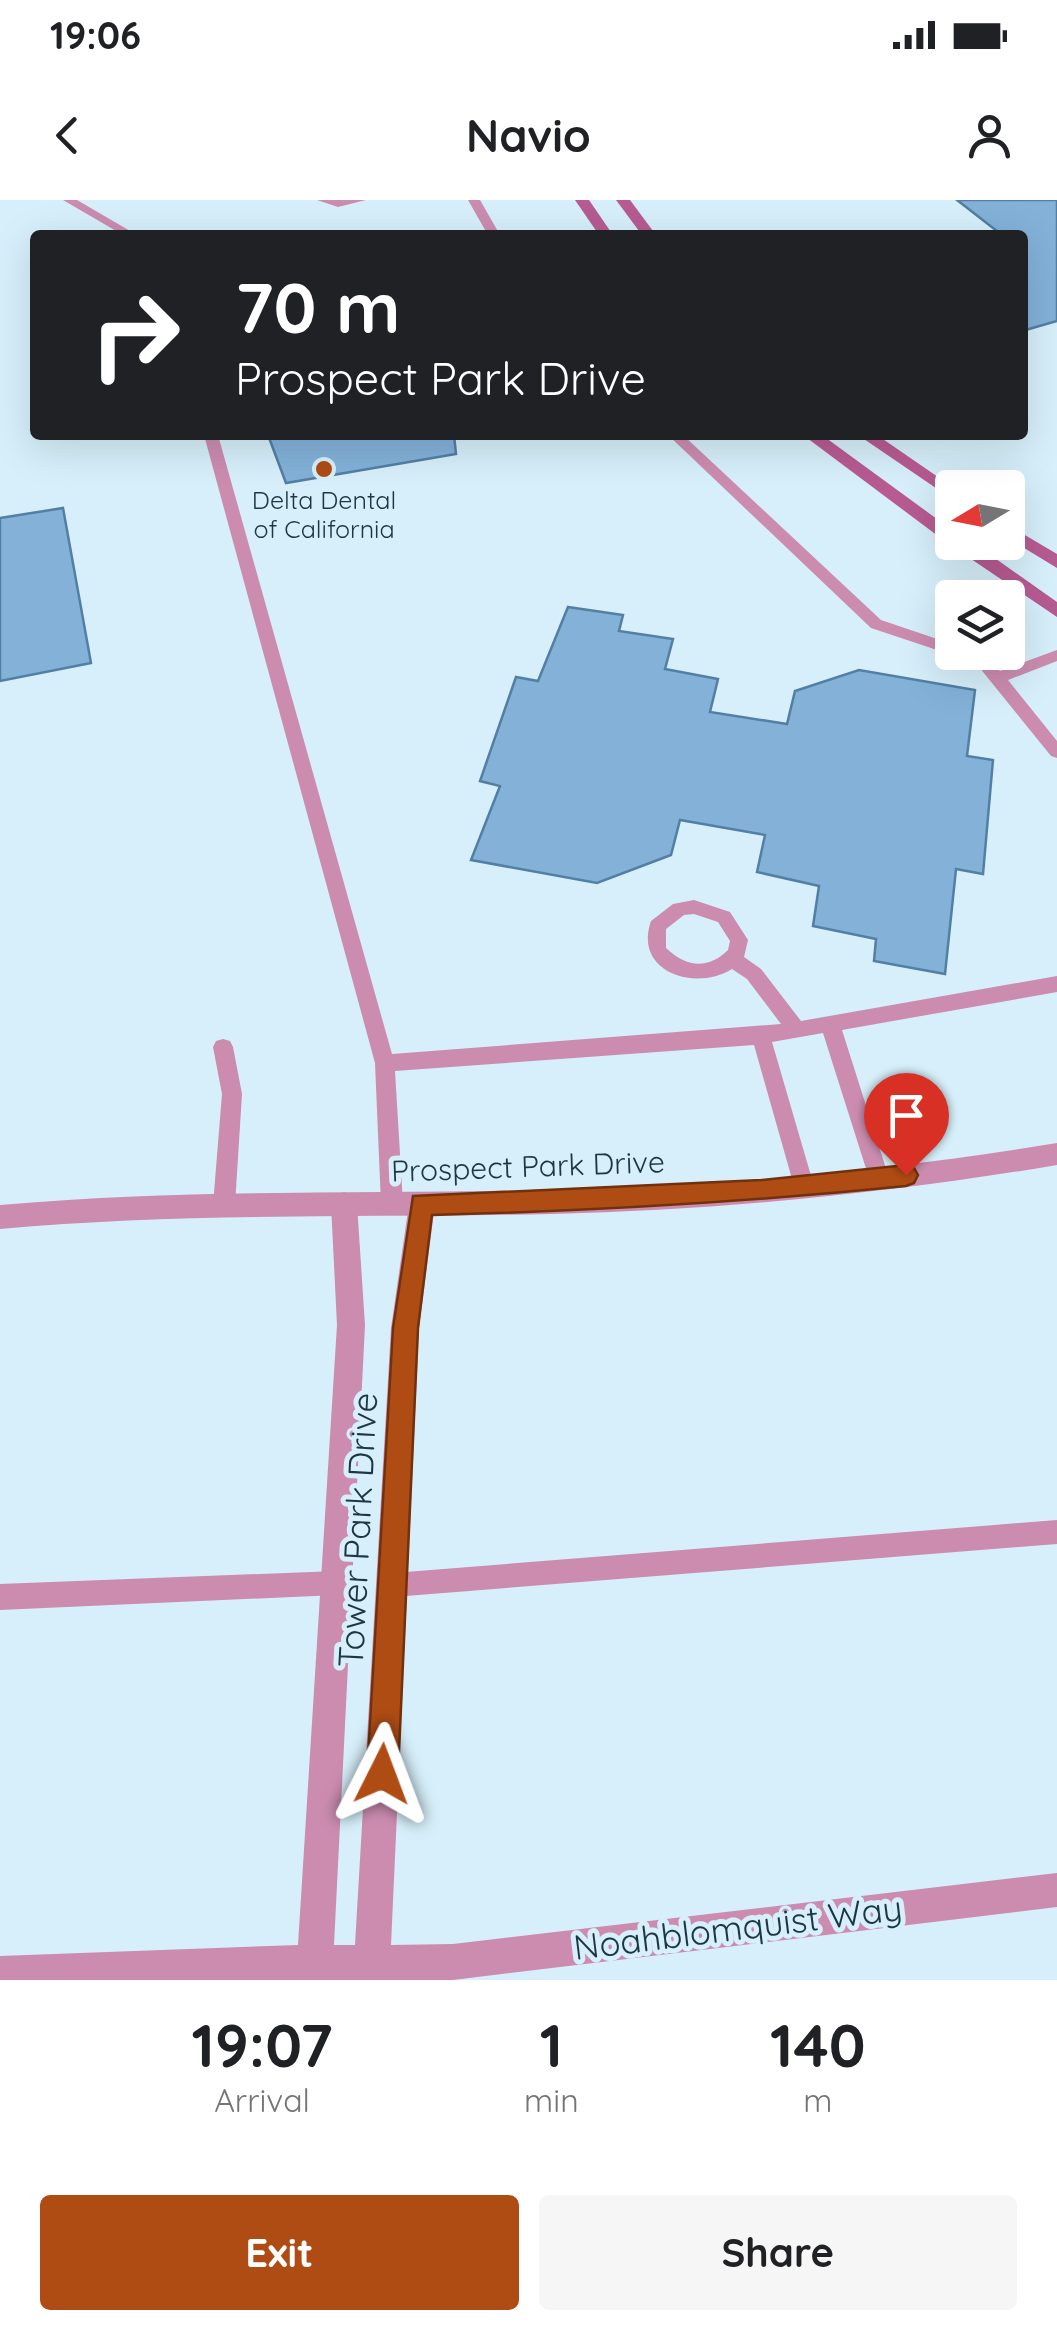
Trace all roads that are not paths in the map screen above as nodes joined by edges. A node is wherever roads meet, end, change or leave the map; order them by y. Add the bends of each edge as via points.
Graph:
1 (69, 200) edge
2 (323, 200) edge
3 (360, 200) edge
4 (474, 200) edge
5 (582, 200) edge
6 (623, 200) edge
7 (595, 219) junction
8 (122, 230) edge
9 (491, 230) edge
10 (603, 230) edge
11 (612, 230) edge
12 (645, 230) edge
13 (212, 440) edge
14 (681, 440) edge
15 (818, 440) edge
16 (873, 440) edge
17 (935, 482) edge
18 (935, 526) edge
19 (1025, 540) edge
20 (1054, 557) edge
21 (985, 560) edge
22 (1057, 611) edge
23 (935, 643) edge
24 (1057, 655) edge
25 (991, 670) edge
26 (998, 678) junction
27 (1057, 752) edge
28 (732, 959) junction
29 (1057, 984) edge
30 (831, 1026) junction
31 (797, 1031) junction
32 (762, 1036) junction
33 (223, 1047) dead end
34 (385, 1063) junction
35 (1057, 1154) edge
36 (879, 1178) junction
37 (804, 1186) junction
38 (344, 1204) junction
39 (407, 1204) junction
40 (224, 1206) junction
41 (0, 1218) edge
42 (1057, 1532) edge
43 (337, 1584) junction
44 (393, 1584) junction
45 (0, 1597) edge
46 (1057, 1890) edge
47 (372, 1971) edge
48 (315, 1972) edge
49 (0, 1974) edge

1 - 8 lane
2 - 3 lane
4 - 9 lane
5 - 7 main road
6 - 12 main road
7 - 10 main road
7 - 11 main road
13 - 34 lane
14 - 23 lane via 876,624
15 - 18 main road
16 - 17 main road
19 - 20 main road
21 - 22 main road
24 - 26 lane
25 - 26 lane
26 - 27 lane
28 - 28 lane via 734,928 710,910 679,909 656,926 657,952 682,970 714,971
28 - 31 lane via 754,974
29 - 30 lane
30 - 31 lane
30 - 36 lane
31 - 32 lane
32 - 34 lane
32 - 37 lane
33 - 40 lane via 232,1094
34 - 39 lane
35 - 36 street, Prospect Park Drive
36 - 37 street, Prospect Park Drive
37 - 39 street, Prospect Park Drive
38 - 39 street, Prospect Park Drive
38 - 40 street, Prospect Park Drive
38 - 43 street, Tower Park Drive via 351,1325
39 - 44 street, Tower Park Drive
40 - 41 street, Prospect Park Drive via 111,1206
42 - 44 lane
43 - 45 lane
43 - 48 street, Tower Park Drive
44 - 47 street, Tower Park Drive
46 - 47 street, Noahblomquist Way
47 - 48 street, Noahblomquist Way
48 - 49 street, Noahblomquist Way

